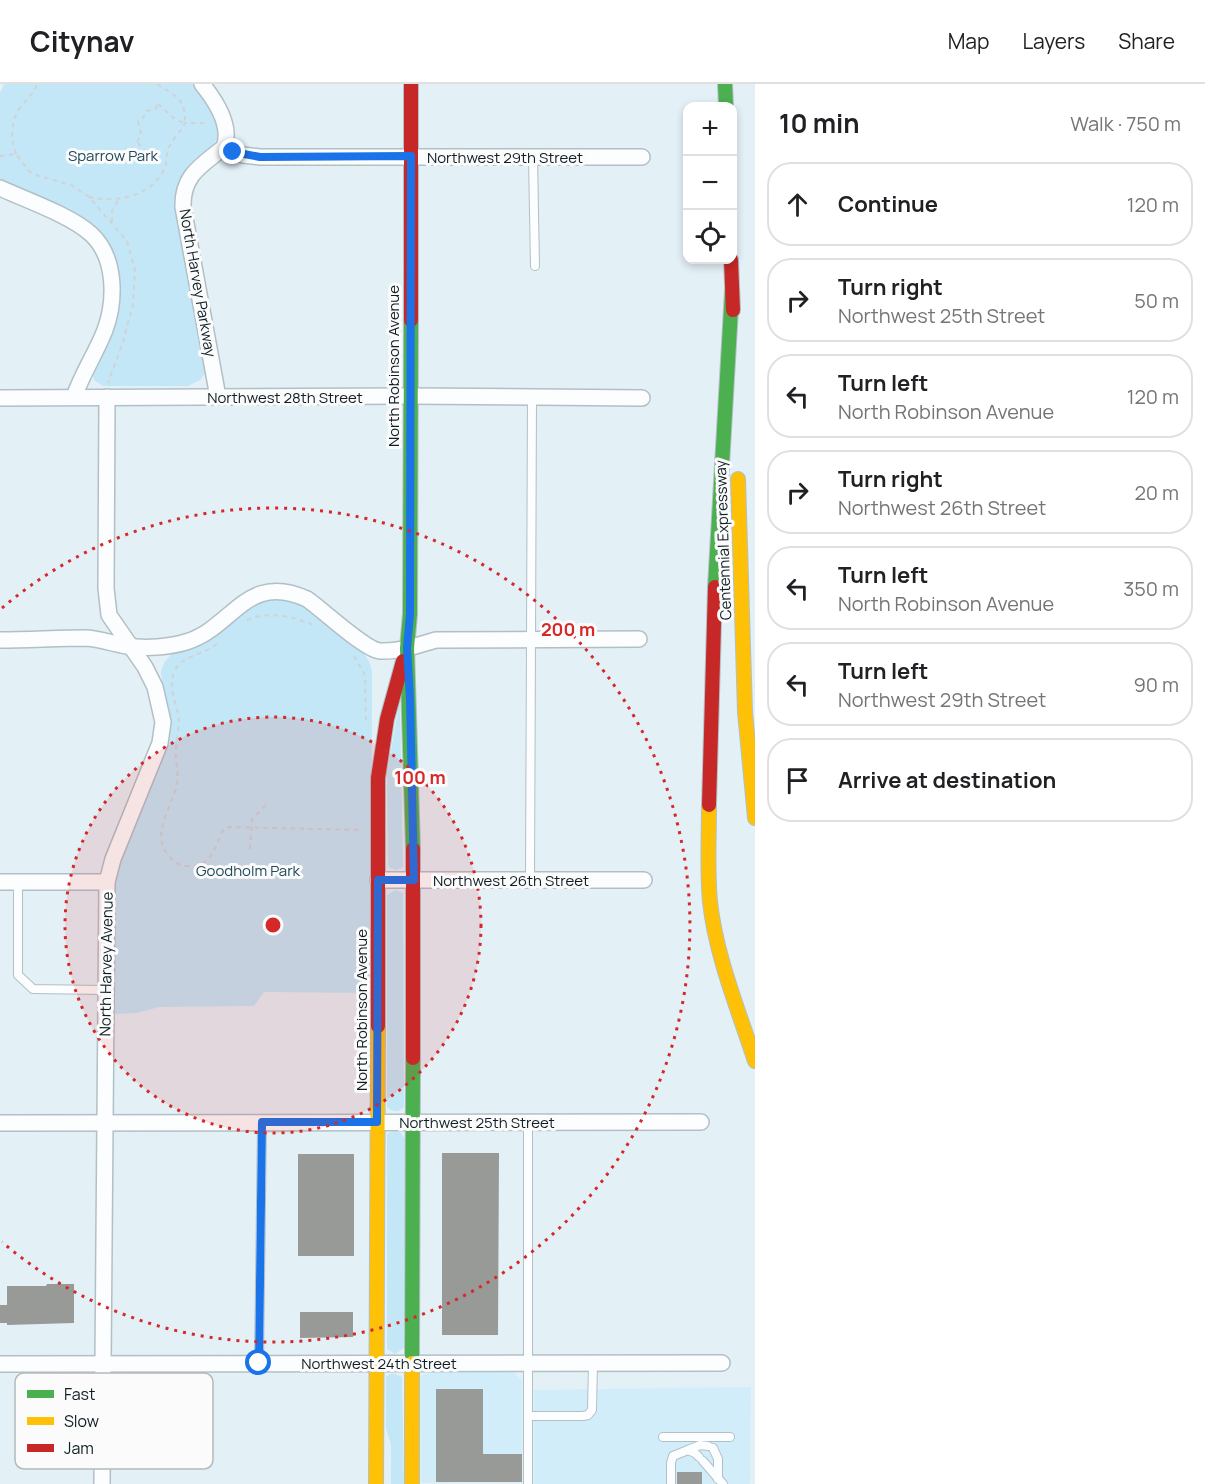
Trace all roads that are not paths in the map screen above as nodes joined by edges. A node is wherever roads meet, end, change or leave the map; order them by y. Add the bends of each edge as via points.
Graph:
1 (202, 84) edge
2 (411, 84) edge
3 (725, 84) edge
4 (726, 102) edge
5 (224, 147) junction
6 (411, 156) junction
7 (533, 157) junction
8 (642, 157) dead end
9 (0, 188) edge
10 (731, 264) edge
11 (535, 266) dead end
12 (732, 291) junction
13 (409, 396) junction
14 (74, 397) junction
15 (107, 397) junction
16 (218, 397) junction
17 (0, 398) edge
18 (532, 398) junction
19 (642, 398) dead end
20 (737, 441) dead end
21 (738, 465) dead end
22 (639, 639) dead end
23 (0, 640) edge
24 (531, 640) junction
25 (130, 647) junction
26 (407, 648) junction
27 (755, 818) edge
28 (378, 880) junction
29 (414, 880) junction
30 (530, 880) junction
31 (644, 880) dead end
32 (0, 882) edge
33 (18, 882) junction
34 (107, 882) junction
35 (105, 990) junction
36 (755, 1061) edge
37 (105, 1122) junction
38 (262, 1122) junction
39 (377, 1122) junction
40 (413, 1122) junction
41 (528, 1122) junction
42 (701, 1122) dead end
43 (0, 1123) edge
44 (102, 1363) junction
45 (259, 1363) junction
46 (377, 1363) junction
47 (413, 1363) junction
48 (528, 1363) junction
49 (593, 1363) junction
50 (722, 1363) dead end
51 (0, 1364) edge
52 (102, 1373) edge
53 (528, 1416) junction
54 (663, 1437) dead end
55 (730, 1437) dead end
56 (688, 1450) junction
57 (721, 1481) edge
58 (376, 1484) edge
59 (412, 1484) edge
60 (528, 1484) edge
61 (671, 1484) edge

1 - 5 street via 224,123
2 - 6 main road, North Robinson Avenue
3 - 4 main road
5 - 6 street, Northwest 29th Street via 250,156
5 - 16 street, North Harvey Parkway via 194,173 183,198
6 - 7 street, Northwest 29th Street
6 - 13 main road, North Robinson Avenue
7 - 8 street, Northwest 29th Street
7 - 11 lane
9 - 14 street via 81,227 98,243 108,263 112,287 108,320
10 - 12 main road, Centennial Expressway
12 - 20 main road, Centennial Expressway
12 - 36 main road via 713,622 708,873 721,957
13 - 16 street, Northwest 28th Street
13 - 18 street, Northwest 28th Street
13 - 26 main road, North Robinson Avenue
14 - 15 street, Northwest 28th Street
14 - 17 street, Northwest 28th Street
15 - 16 street, Northwest 28th Street
15 - 25 street, North Harvey Avenue via 107,605 111,620
18 - 19 street, Northwest 28th Street
18 - 24 lane
21 - 27 main road, Centennial Expressway via 746,712
22 - 24 street
23 - 25 street via 90,638
24 - 26 street via 436,640
24 - 30 lane
25 - 26 street via 169,646 188,641 210,631 247,600 282,592 308,599 370,648
25 - 34 street, North Harvey Avenue via 155,687 163,722 160,743
26 - 28 main road, North Robinson Avenue via 382,739
26 - 29 main road, North Robinson Avenue
28 - 29 street, Northwest 26th Street
28 - 39 main road, North Robinson Avenue
29 - 30 street, Northwest 26th Street
29 - 40 main road, North Robinson Avenue
30 - 31 street, Northwest 26th Street
32 - 33 street
33 - 34 street
33 - 35 lane via 18,975 33,989
34 - 35 street, North Harvey Avenue
35 - 37 street, North Harvey Avenue
37 - 38 street, Northwest 25th Street
37 - 43 street, Northwest 25th Street
37 - 44 street, North Harvey Avenue
38 - 39 street, Northwest 25th Street
38 - 45 lane
39 - 40 street, Northwest 25th Street
39 - 46 main road, North Robinson Avenue
40 - 41 street, Northwest 25th Street
40 - 47 main road, North Robinson Avenue
41 - 42 street, Northwest 25th Street
41 - 48 lane
44 - 45 street, Northwest 24th Street
44 - 51 street, Northwest 24th Street
44 - 52 street, North Harvey Avenue
45 - 46 street, Northwest 24th Street
46 - 47 street, Northwest 24th Street
46 - 58 main road, North Robinson Avenue
47 - 48 street, Northwest 24th Street
47 - 59 main road, North Robinson Avenue
48 - 49 street, Northwest 24th Street
48 - 53 lane
49 - 50 street, Northwest 24th Street
49 - 53 lane via 592,1410 588,1415
53 - 60 lane
54 - 55 lane
56 - 57 lane
56 - 57 lane via 700,1445 710,1447 718,1459
56 - 61 lane via 673,1456

